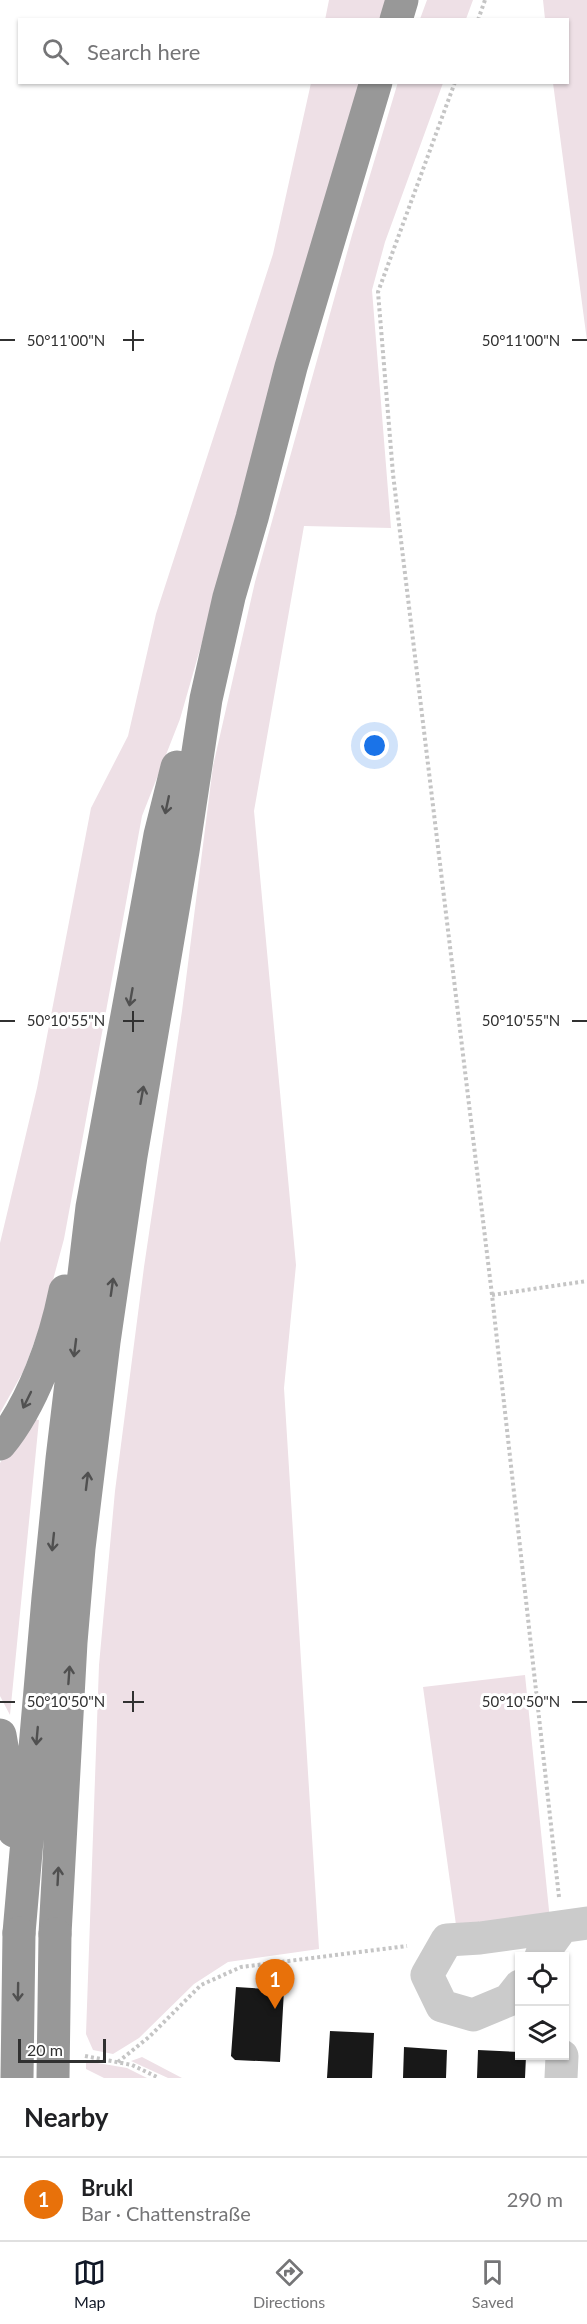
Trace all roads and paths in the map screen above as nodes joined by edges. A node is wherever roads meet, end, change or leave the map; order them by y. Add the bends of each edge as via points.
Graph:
1 (402, 0) edge
2 (485, 0) edge
3 (397, 18) edge
4 (479, 18) edge
5 (375, 84) edge
6 (454, 84) edge
7 (206, 699) junction
8 (92, 1207) junction
9 (587, 1281) edge
10 (492, 1295) junction
11 (0, 1444) edge
12 (0, 1735) edge
13 (19, 1933) junction
14 (571, 1936) edge
15 (447, 1940) junction
16 (547, 1952) edge
17 (515, 1992) edge
18 (562, 2060) edge
19 (118, 2062) dead end
20 (16, 2078) edge
21 (53, 2078) edge
22 (561, 2078) edge

1 - 3 highway
2 - 4 path
5 - 7 highway via 291,368 229,597
6 - 10 path via 378,292 393,474
7 -> 8 highway via 182,748 169,796
21 -> 7 highway, bridge via 55,1934 79,1548 131,1156
8 -> 11 highway via 75,1244 59,1321 38,1378
8 -> 13 highway via 48,1598
9 - 10 path
10 - 14 path
12 - 13 highway via 12,1805
13 -> 20 highway, bridge
14 - 15 street
14 - 16 street
15 - 17 street via 427,1975 442,2006 473,2015 510,2000
15 - 19 path via 241,1967 201,1985
18 - 22 street

